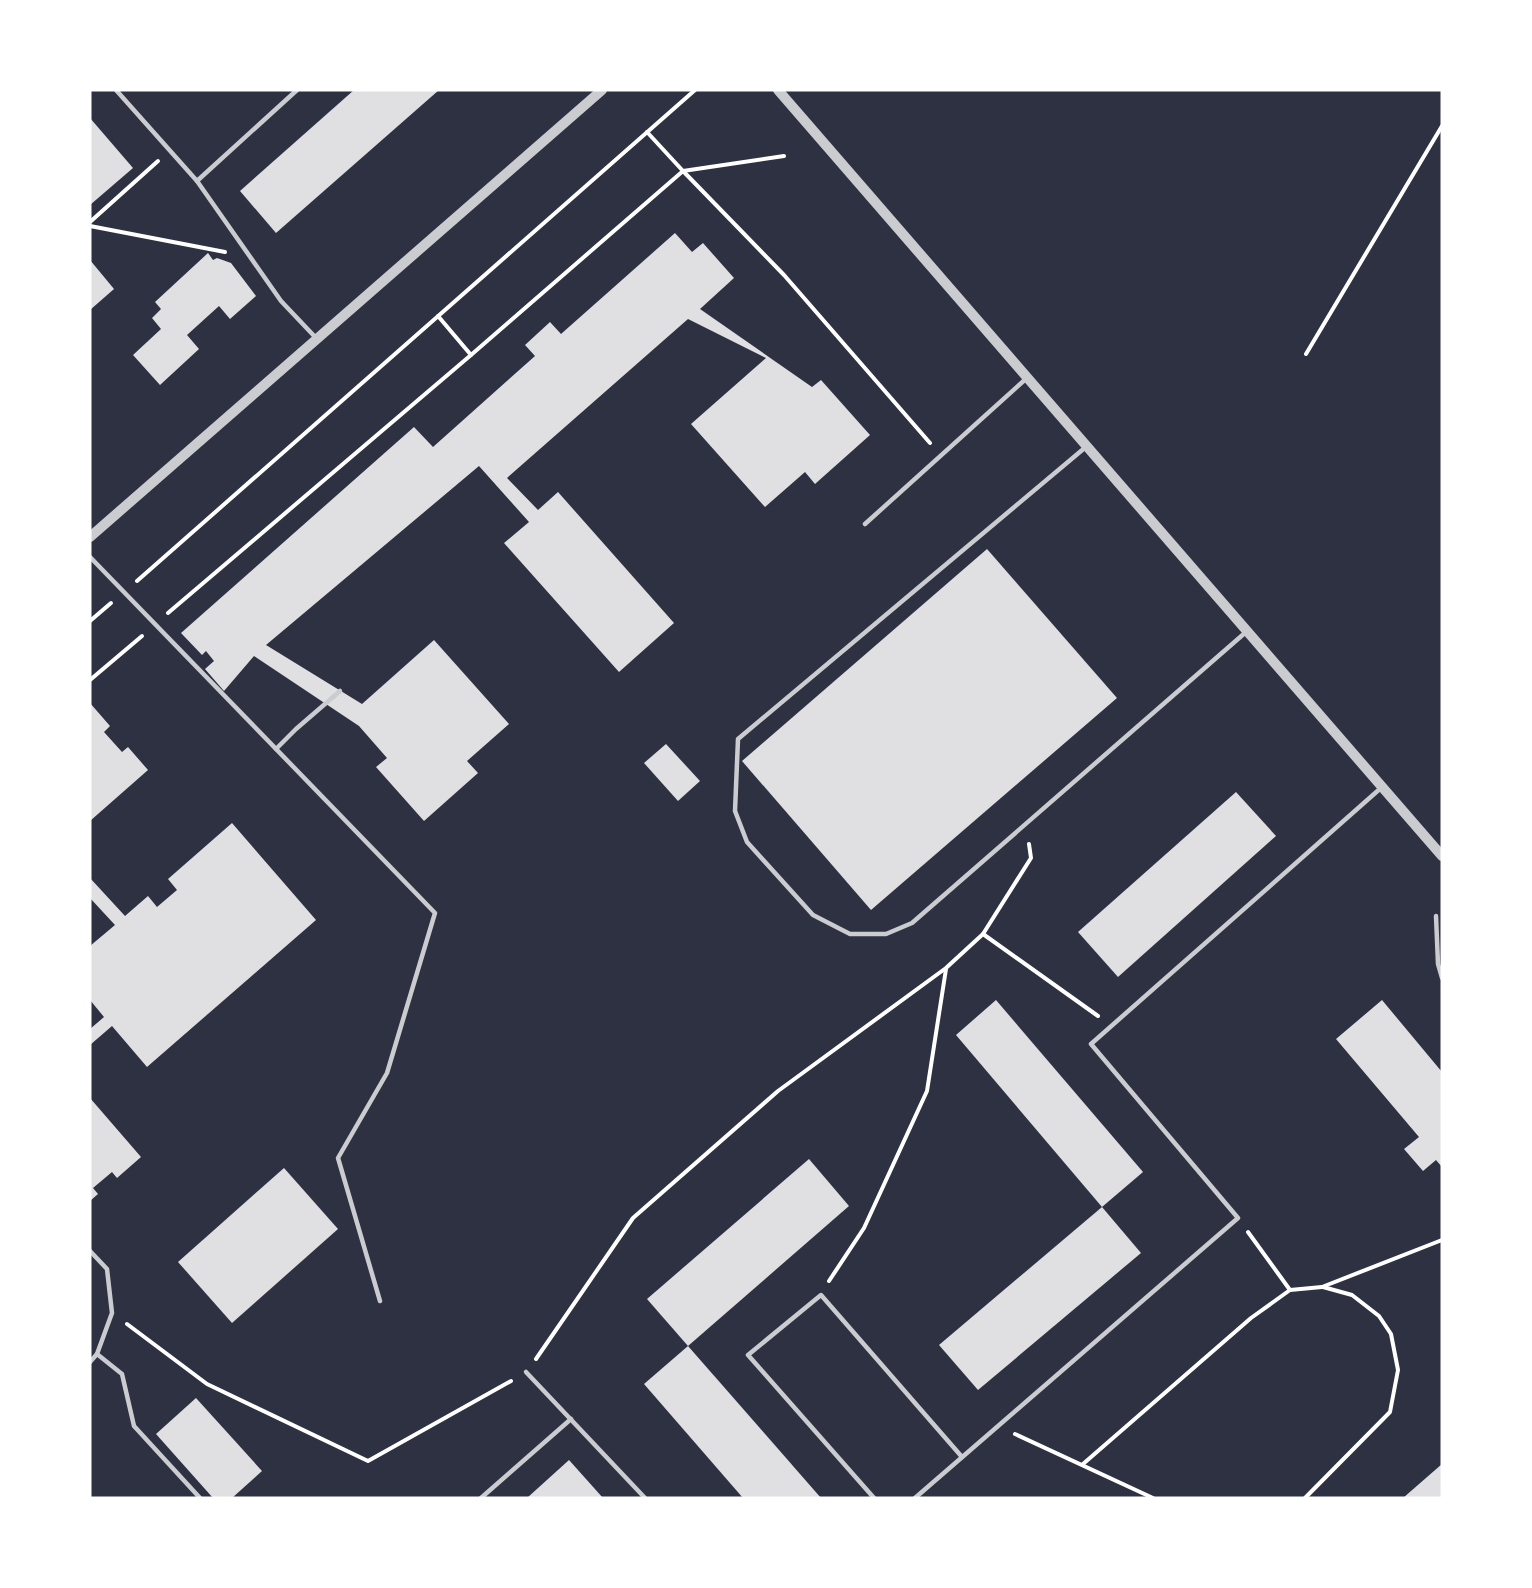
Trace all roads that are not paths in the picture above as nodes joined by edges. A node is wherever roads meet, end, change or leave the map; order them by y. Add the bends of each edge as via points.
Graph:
1 (116, 90) edge
2 (297, 90) edge
3 (602, 90) edge
4 (778, 90) edge
5 (197, 181) junction
6 (317, 339) junction
7 (1028, 377) junction
8 (1087, 446) junction
9 (865, 524) dead end
10 (90, 537) edge
11 (90, 557) edge
12 (1248, 631) junction
13 (340, 691) dead end
14 (276, 749) junction
15 (1382, 787) junction
16 (1442, 856) edge
17 (1436, 916) dead end
18 (1442, 978) edge
19 (90, 1251) edge
20 (380, 1301) dead end
21 (97, 1354) junction
22 (90, 1362) edge
23 (526, 1372) road end
24 (571, 1419) junction
25 (962, 1457) junction
26 (200, 1498) edge
27 (481, 1498) edge
28 (645, 1498) edge
29 (874, 1498) edge
30 (915, 1498) edge

1 - 5 lane
2 - 5 lane
3 - 6 street
4 - 7 street
5 - 6 lane via 281,301
6 - 10 street
7 - 8 street
7 - 9 lane
8 - 12 street
8 - 12 lane via 738,739 735,811 747,842 813,915 850,934 886,934 912,923
11 - 14 lane
12 - 15 street
13 - 14 lane
14 - 20 lane via 435,913 387,1073 338,1158
15 - 16 street
15 - 25 lane via 1091,1044 1238,1218
17 - 18 lane
19 - 21 lane via 106,1269 112,1313
21 - 22 lane
21 - 26 lane via 122,1374 134,1426
23 - 24 lane
24 - 27 lane
24 - 28 lane
25 - 29 lane via 821,1294 748,1355
25 - 30 lane

